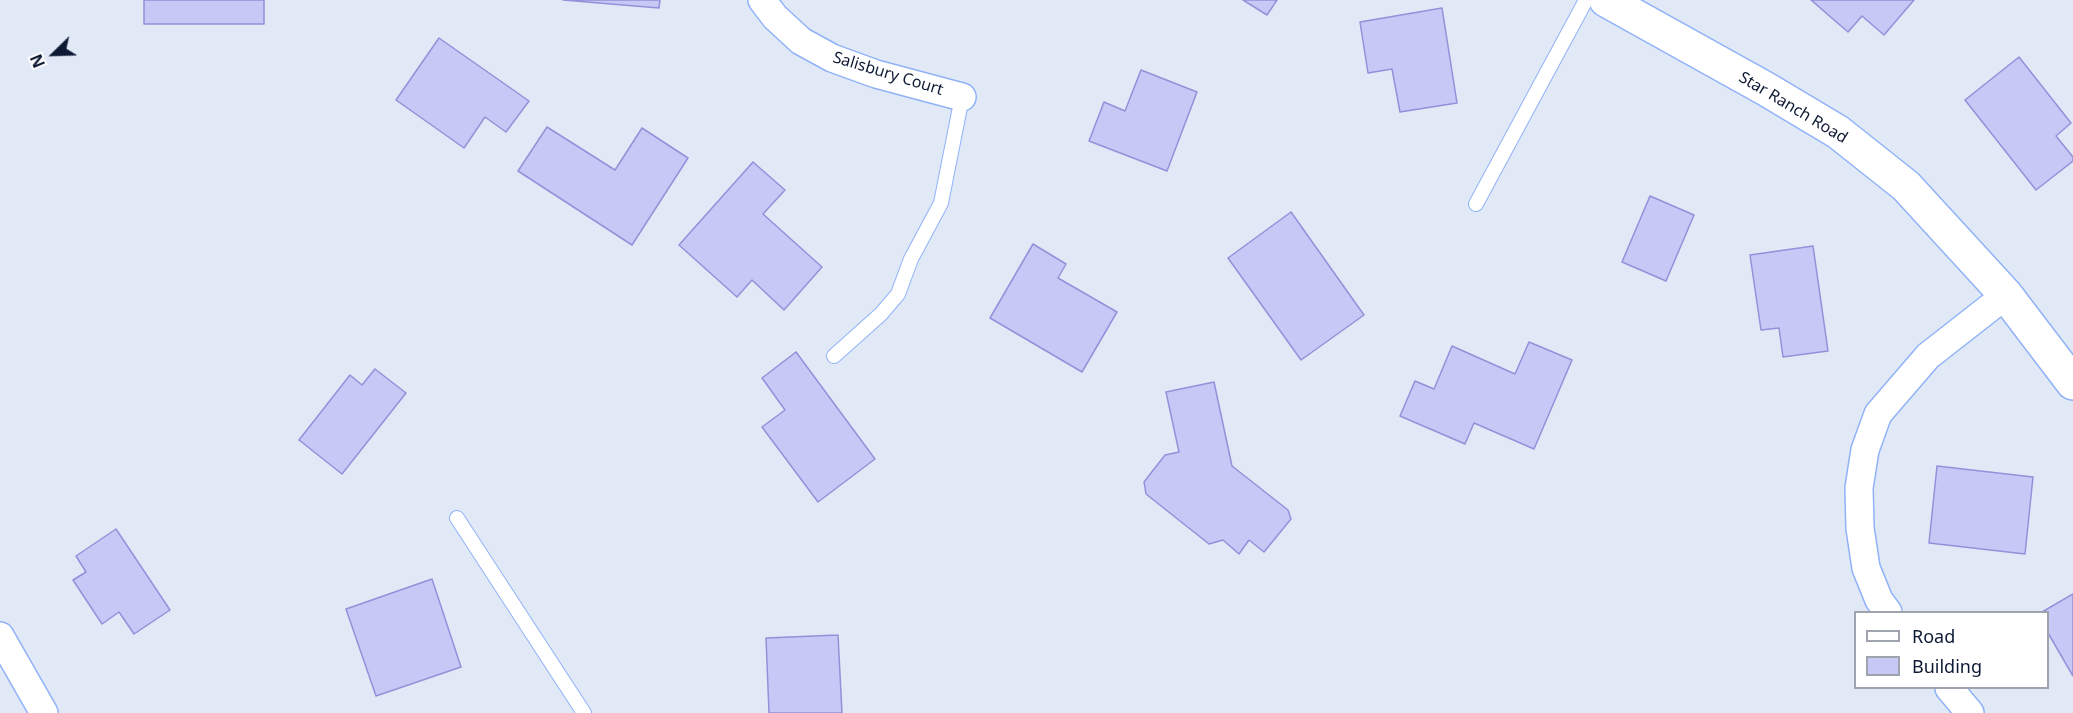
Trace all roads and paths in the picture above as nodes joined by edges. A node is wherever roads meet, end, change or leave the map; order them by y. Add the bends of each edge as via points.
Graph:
1 (762, 0) edge
2 (1586, 0) edge
3 (1606, 0) edge
4 (962, 97) joint
5 (1476, 204) dead end
6 (2006, 295) junction
7 (834, 356) dead end
8 (2073, 383) edge
9 (458, 518) dead end
10 (1887, 611) edge
11 (0, 636) edge
12 (1951, 689) edge
13 (44, 713) edge
14 (584, 713) edge
15 (1970, 713) edge

1 - 4 street, Salisbury Court via 801,41 832,58
2 - 5 lane
3 - 6 street, Star Ranch Road via 1838,132 1906,186
4 - 7 lane via 941,203 911,259 898,294
6 - 8 street, Star Ranch Road
6 - 10 street via 1928,356 1878,414 1865,450 1859,488 1860,528 1866,568
9 - 14 lane
11 - 13 street
12 - 15 street

